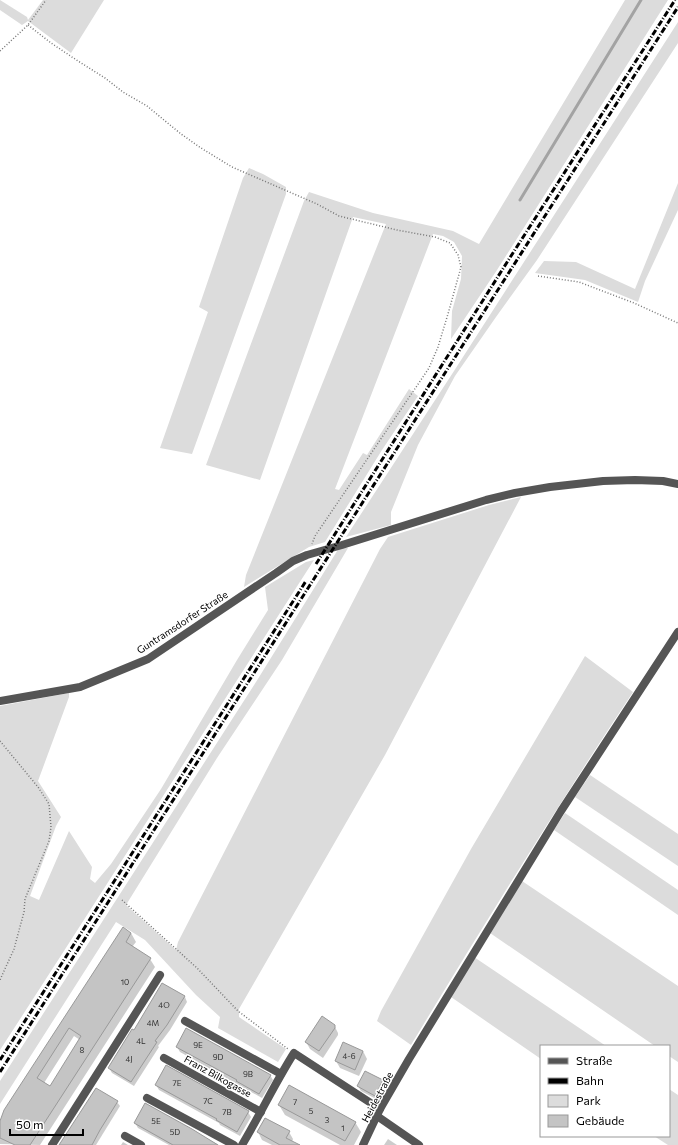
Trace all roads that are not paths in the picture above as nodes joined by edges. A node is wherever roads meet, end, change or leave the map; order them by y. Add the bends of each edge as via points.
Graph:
1 (678, 484) edge
2 (678, 632) edge
3 (0, 701) edge
4 (160, 975) dead end
5 (185, 1021) dead end
6 (164, 1058) dead end
7 (281, 1074) junction
8 (147, 1098) dead end
9 (261, 1112) junction
10 (379, 1112) junction
11 (125, 1136) dead end
12 (52, 1145) edge
13 (141, 1145) edge
14 (234, 1145) edge
15 (242, 1145) edge
16 (363, 1145) edge
17 (419, 1145) edge

1 - 3 street, Guntramsdorfer Straße via 663,481 603,481 515,493 319,551 293,561 148,659 80,687
2 - 10 street, Heidestraße via 561,811
4 - 12 street
5 - 7 street
6 - 9 street, Franz Bilkogasse
7 - 9 street
7 - 10 street via 294,1053
8 - 14 street
9 - 15 street
10 - 16 street, Heidestraße
10 - 17 street
11 - 13 street

